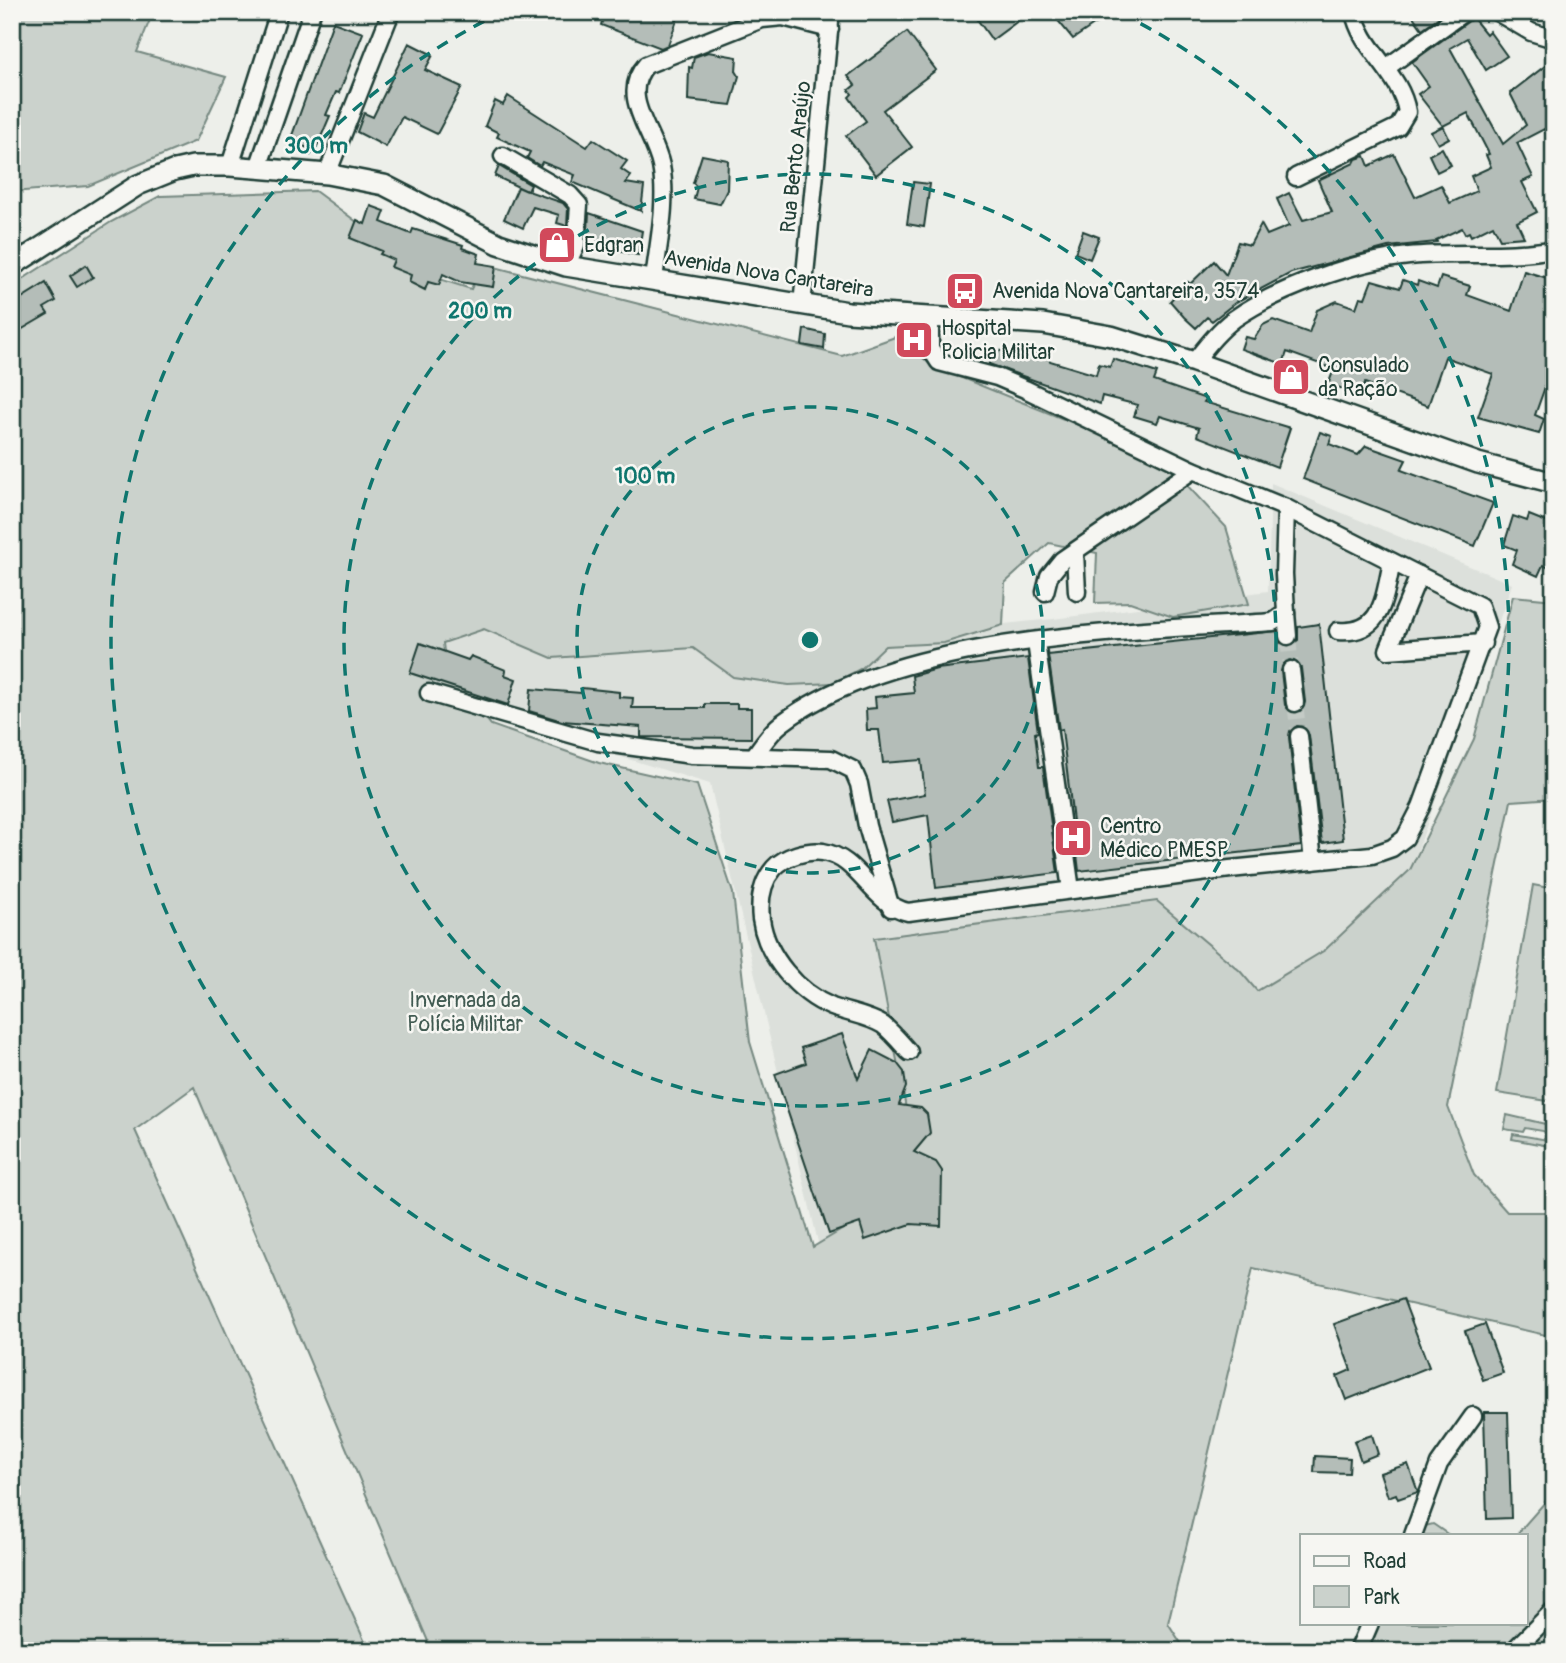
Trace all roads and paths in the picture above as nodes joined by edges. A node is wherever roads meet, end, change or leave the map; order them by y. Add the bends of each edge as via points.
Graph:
1 (279, 12) edge
2 (312, 12) edge
3 (391, 12) edge
4 (1354, 12) edge
5 (1464, 12) edge
6 (1497, 12) edge
7 (831, 21) edge
8 (1554, 39) edge
9 (1386, 68) junction
10 (503, 156) dead end
11 (230, 166) junction
12 (258, 167) junction
13 (327, 174) junction
14 (1296, 177) dead end
15 (1554, 249) edge
16 (12, 266) edge
17 (566, 266) junction
18 (654, 280) junction
19 (802, 305) junction
20 (930, 318) junction
21 (1194, 362) junction
22 (1193, 470) junction
23 (1550, 480) edge
24 (1286, 508) junction
25 (1075, 553) junction
26 (1392, 562) junction
27 (1419, 575) junction
28 (1045, 592) dead end
29 (1077, 592) dead end
30 (1286, 613) junction
31 (1338, 631) dead end
32 (1288, 636) tunnel mouth
33 (1036, 642) junction
34 (1483, 643) junction
35 (1291, 670) tunnel mouth
36 (429, 693) dead end
37 (1295, 703) tunnel mouth
38 (1299, 736) tunnel mouth
39 (754, 756) junction
40 (1313, 861) junction
41 (1071, 890) junction
42 (891, 908) junction
43 (909, 1052) dead end
44 (1473, 1416) dead end
45 (1413, 1534) edge
46 (1554, 1610) edge
47 (1370, 1624) edge
48 (1358, 1651) edge
49 (1513, 1651) edge

1 - 11 street
2 - 12 street
3 - 13 street
4 - 9 street via 1362,34
5 - 9 street
6 - 8 street via 1531,32
7 - 18 street via 762,19 646,65 636,76 639,113 655,146 663,186
7 - 19 street, Rua Bento Araújo
9 - 14 street via 1405,99 1403,121
10 - 17 street via 579,205 576,245
11 - 12 main road, Avenida Nova Cantareira
11 - 16 main road, Avenida Nova Cantareira via 193,166 154,177
12 - 13 main road, Avenida Nova Cantareira
13 - 17 main road, Avenida Nova Cantareira via 384,185 499,244
15 - 21 street via 1408,256 1366,265 1260,303 1232,321
17 - 18 main road, Avenida Nova Cantareira
18 - 19 main road, Avenida Nova Cantareira
19 - 20 main road, Avenida Nova Cantareira
20 - 21 main road, Avenida Nova Cantareira via 1083,330
20 - 22 street via 930,348 939,362 997,377
21 - 23 main road, Avenida Nova Cantareira via 1478,463
22 - 24 street
22 - 25 street
24 - 26 street
24 - 30 street
25 - 28 street via 1049,576
25 - 29 street
26 - 27 street
26 - 31 street via 1372,624 1355,632
27 - 34 street via 1480,606 1487,627
27 - 34 street via 1388,650
30 - 32 street
30 - 33 street via 1273,621
33 - 39 street via 976,649 846,688 781,723
33 - 41 street
34 - 40 street via 1405,838 1372,855
35 - 37 street
36 - 39 street via 598,742 692,755
38 - 40 street
39 - 42 street via 831,759 853,770
40 - 41 street
41 - 42 street via 908,912
42 - 43 street via 846,863 824,852 799,853 775,867 763,887 760,911 763,933 774,955 802,988 829,1005 881,1024
44 - 45 street via 1439,1464
46 - 49 street
47 - 48 street

